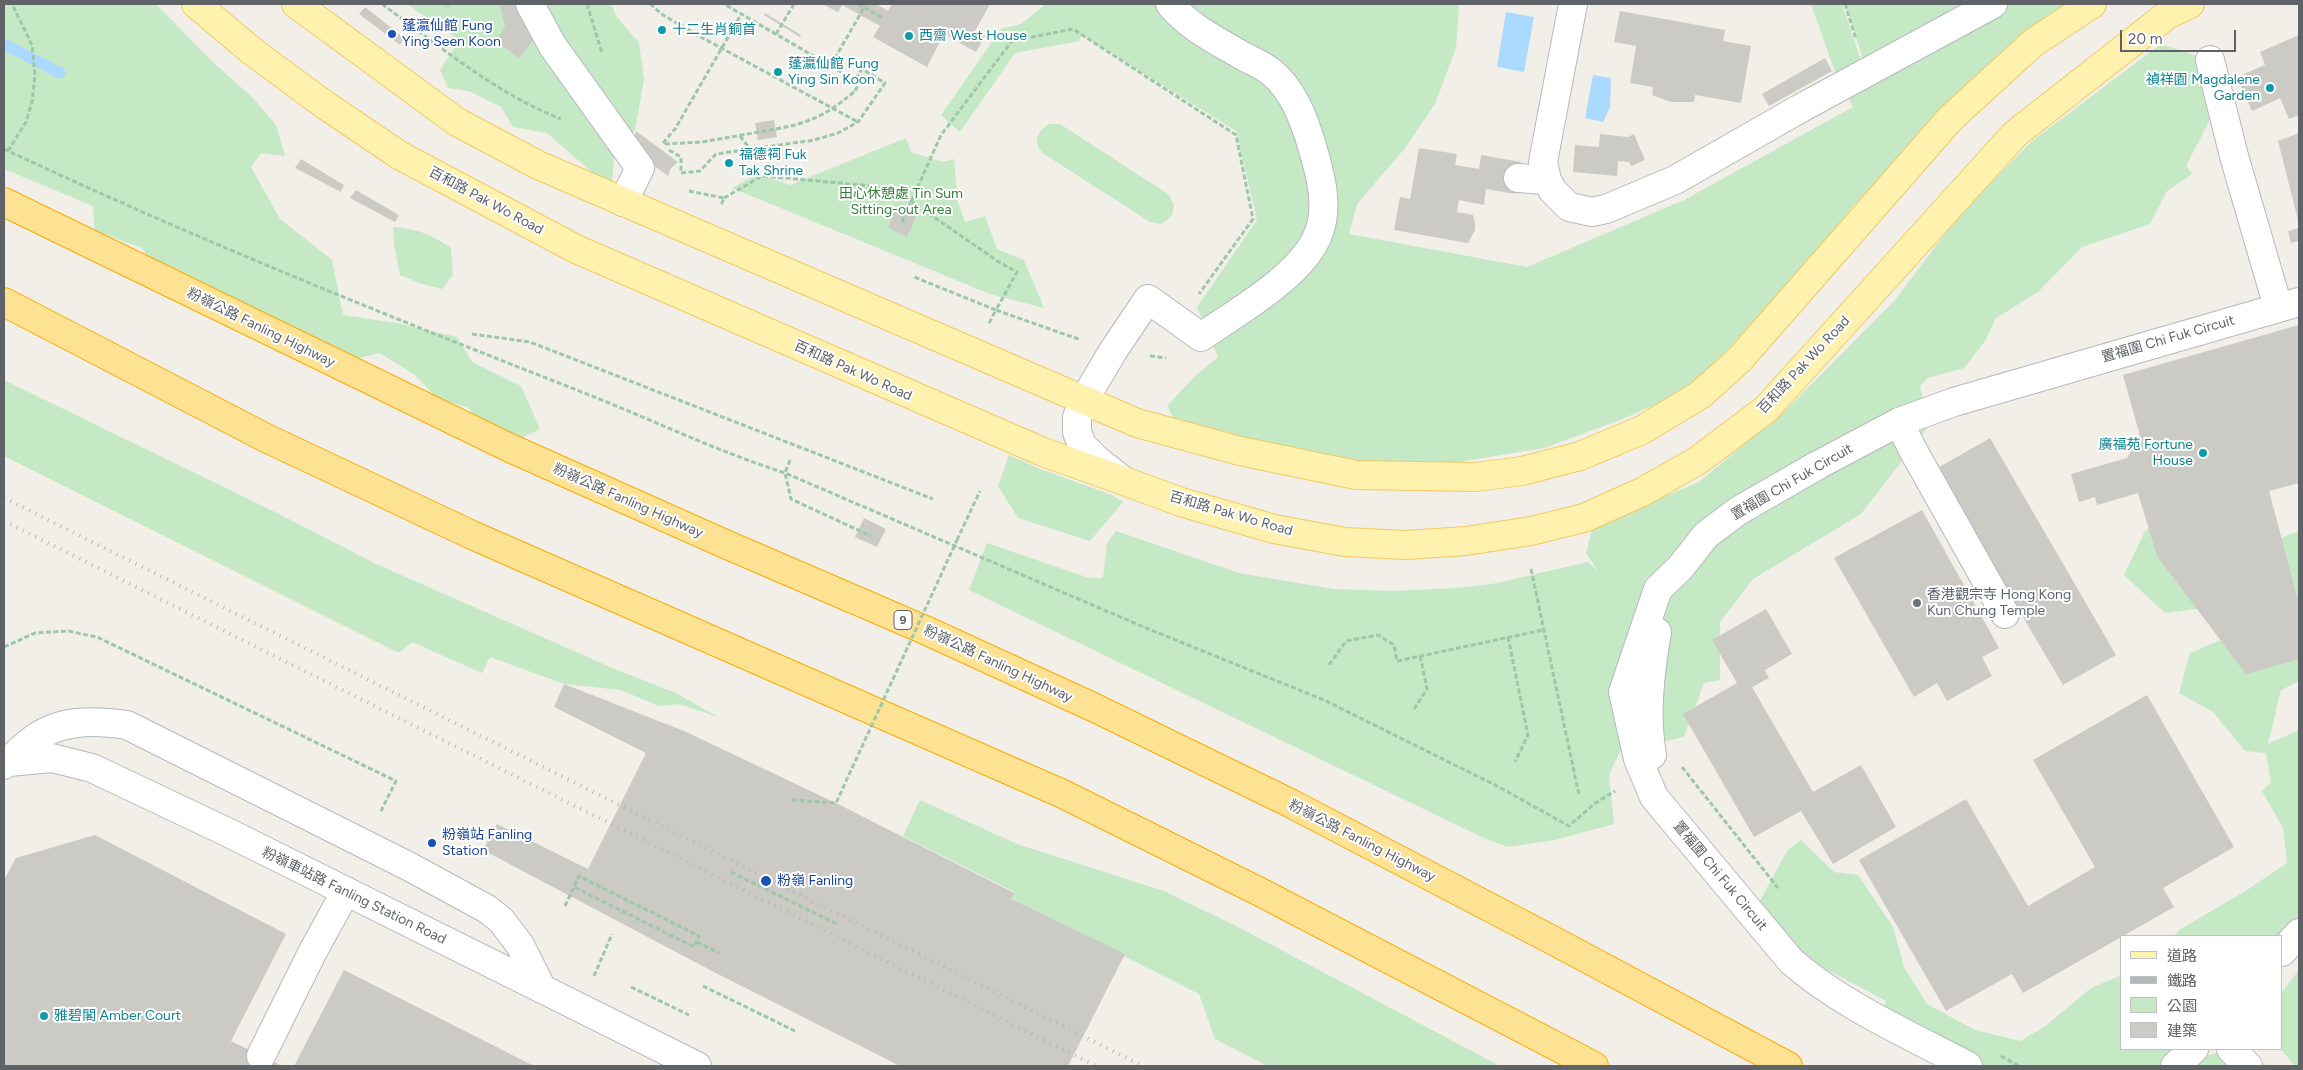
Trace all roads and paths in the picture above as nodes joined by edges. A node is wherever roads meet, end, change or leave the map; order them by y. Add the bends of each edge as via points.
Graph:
1 (12, 4) edge
2 (196, 4) edge
3 (296, 4) edge
4 (382, 4) edge
5 (530, 4) edge
6 (650, 4) edge
7 (726, 4) edge
8 (794, 4) edge
9 (858, 4) edge
10 (866, 4) edge
11 (1170, 4) edge
12 (1573, 4) edge
13 (1993, 4) edge
14 (2092, 4) edge
15 (2190, 4) edge
16 (742, 14) junction
17 (884, 18) dead end
18 (776, 34) junction
19 (721, 48) junction
20 (2210, 60) dead end
21 (831, 66) junction
22 (855, 80) junction
23 (570, 122) dead end
24 (858, 122) junction
25 (675, 129) dead end
26 (740, 136) junction
27 (662, 145) dead end
28 (750, 149) junction
29 (6, 150) edge
30 (680, 161) dead end
31 (640, 168) junction
32 (1518, 178) dead end
33 (1547, 180) junction
34 (724, 198) junction
35 (4, 202) edge
36 (623, 202) junction
37 (912, 202) junction
38 (720, 207) dead end
39 (902, 222) dead end
40 (914, 277) dead end
41 (4, 302) edge
42 (2289, 304) edge
43 (996, 310) junction
44 (1179, 321) junction
45 (987, 327) dead end
46 (472, 334) dead end
47 (1113, 351) junction
48 (1084, 400) junction
49 (1899, 422) junction
50 (790, 460) dead end
51 (785, 473) junction
52 (1124, 481) junction
53 (980, 491) dead end
54 (933, 499) dead end
55 (871, 536) dead end
56 (1531, 569) dead end
57 (2005, 614) dead end
58 (1543, 630) junction
59 (1508, 637) junction
60 (4, 647) edge
61 (1420, 655) junction
62 (1329, 665) dead end
63 (1414, 709) dead end
64 (5, 760) edge
65 (1515, 762) dead end
66 (1678, 763) dead end
67 (1579, 795) dead end
68 (792, 800) dead end
69 (381, 811) dead end
70 (1569, 826) dead end
71 (731, 872) dead end
72 (574, 887) junction
73 (346, 891) junction
74 (1781, 892) dead end
75 (565, 906) dead end
76 (837, 924) dead end
77 (2299, 933) edge
78 (612, 934) dead end
79 (697, 942) junction
80 (2283, 951) edge
81 (719, 953) dead end
82 (591, 983) dead end
83 (703, 986) dead end
84 (631, 987) dead end
85 (542, 989) junction
86 (689, 1015) dead end
87 (795, 1031) dead end
88 (2193, 1050) edge
89 (2232, 1050) edge
90 (1994, 1052) dead end
91 (261, 1056) dead end
92 (697, 1066) edge
93 (1594, 1066) edge
94 (1788, 1066) edge
95 (1968, 1066) edge
96 (2019, 1066) edge
97 (2175, 1066) edge
98 (2248, 1066) edge

1 - 29 path via 32,45 35,75 26,122
2 - 52 main road, 百和路 Pak Wo Road via 277,70 399,154 576,249 1043,452
3 - 36 main road via 457,122 538,165
4 - 23 path via 476,73 542,111
5 - 31 street via 552,45
6 - 19 path via 663,15
7 - 16 path
8 - 18 path
9 - 17 path, bridge
10 - 21 path
11 - 44 street via 1189,24 1269,70 1285,85 1307,131 1323,193 1319,232 1310,250 1282,279 1201,337
12 - 33 street via 1543,162
13 - 33 street via 1675,180 1606,209 1592,212 1569,208
14 - 48 main road via 2033,43 1950,119 1720,378 1700,395 1642,430 1580,456 1522,471 1476,477 1356,476 1240,451 1137,423
15 - 52 main road, 百和路 Pak Wo Road via 2167,15 2015,134 1766,409 1697,461 1642,492 1584,518 1531,532 1466,541 1406,545 1344,542 1274,529
16 - 18 path
16 - 19 path
18 - 21 path
19 - 24 path
19 - 25 path
20 - 42 street via 2234,156
21 - 22 path
22 - 24 path via 862,69 885,83
22 - 26 path, bridge via 860,82 855,91 814,120
24 - 28 path via 838,133 814,140
26 - 27 path
26 - 28 path
28 - 30 path via 716,154 700,171 681,172
29 - 51 path via 97,193 336,295 612,403 745,460
31 - 34 path via 665,185
31 - 36 street
32 - 33 street
34 - 37 path via 762,176 873,186
34 - 38 path
35 - 94 highway, 粉嶺公路 Fanling Highway / 9 via 510,448 926,630 1095,708 1308,813
36 - 48 main road
37 - 39 path
37 - 43 path via 1017,272
37 - 44 path via 941,135 1012,41 1073,29 1236,136 1253,219
40 - 43 path
41 - 93 highway via 266,438 472,535 1062,794 1260,892
42 - 49 street, 置福圍 Chi Fuk Circuit via 1954,402
43 - 45 path
43 - 47 path
44 - 47 path via 1166,358
44 - 47 street via 1148,300
46 - 54 path via 530,342
47 - 48 street
48 - 52 street via 1077,418 1077,432 1082,445
49 - 57 street
49 - 95 street, 置福圍 Chi Fuk Circuit via 1738,511 1706,535 1658,589 1623,692 1638,759 1660,804 1792,961 1807,975 1857,1006
50 - 51 path
51 - 55 path via 791,499
51 - 70 path via 1146,628 1324,700 1499,787
53 - 68 path, bridge via 836,803
56 - 58 path
58 - 59 path
58 - 67 path
59 - 61 path
59 - 65 path via 1528,735
60 - 69 path via 35,633 68,631 98,637 396,781
61 - 62 path via 1397,662 1394,645 1378,635 1346,641
61 - 63 path via 1428,689
64 - 73 street, 粉嶺車站路 Fanling Station Road via 52,758 92,768
64 - 85 street via 30,741 61,725 97,720 126,725 488,909 520,945
66 - 74 path
71 - 76 path, bridge
72 - 75 path
72 - 79 path via 694,947
72 - 79 path via 579,876 699,936
73 - 85 street, 粉嶺車站路 Fanling Station Road
73 - 91 street
77 - 80 street
78 - 82 path
79 - 81 path
83 - 87 path
84 - 86 path
85 - 92 street, 粉嶺車站路 Fanling Station Road
88 - 97 street
89 - 98 street
90 - 96 path

